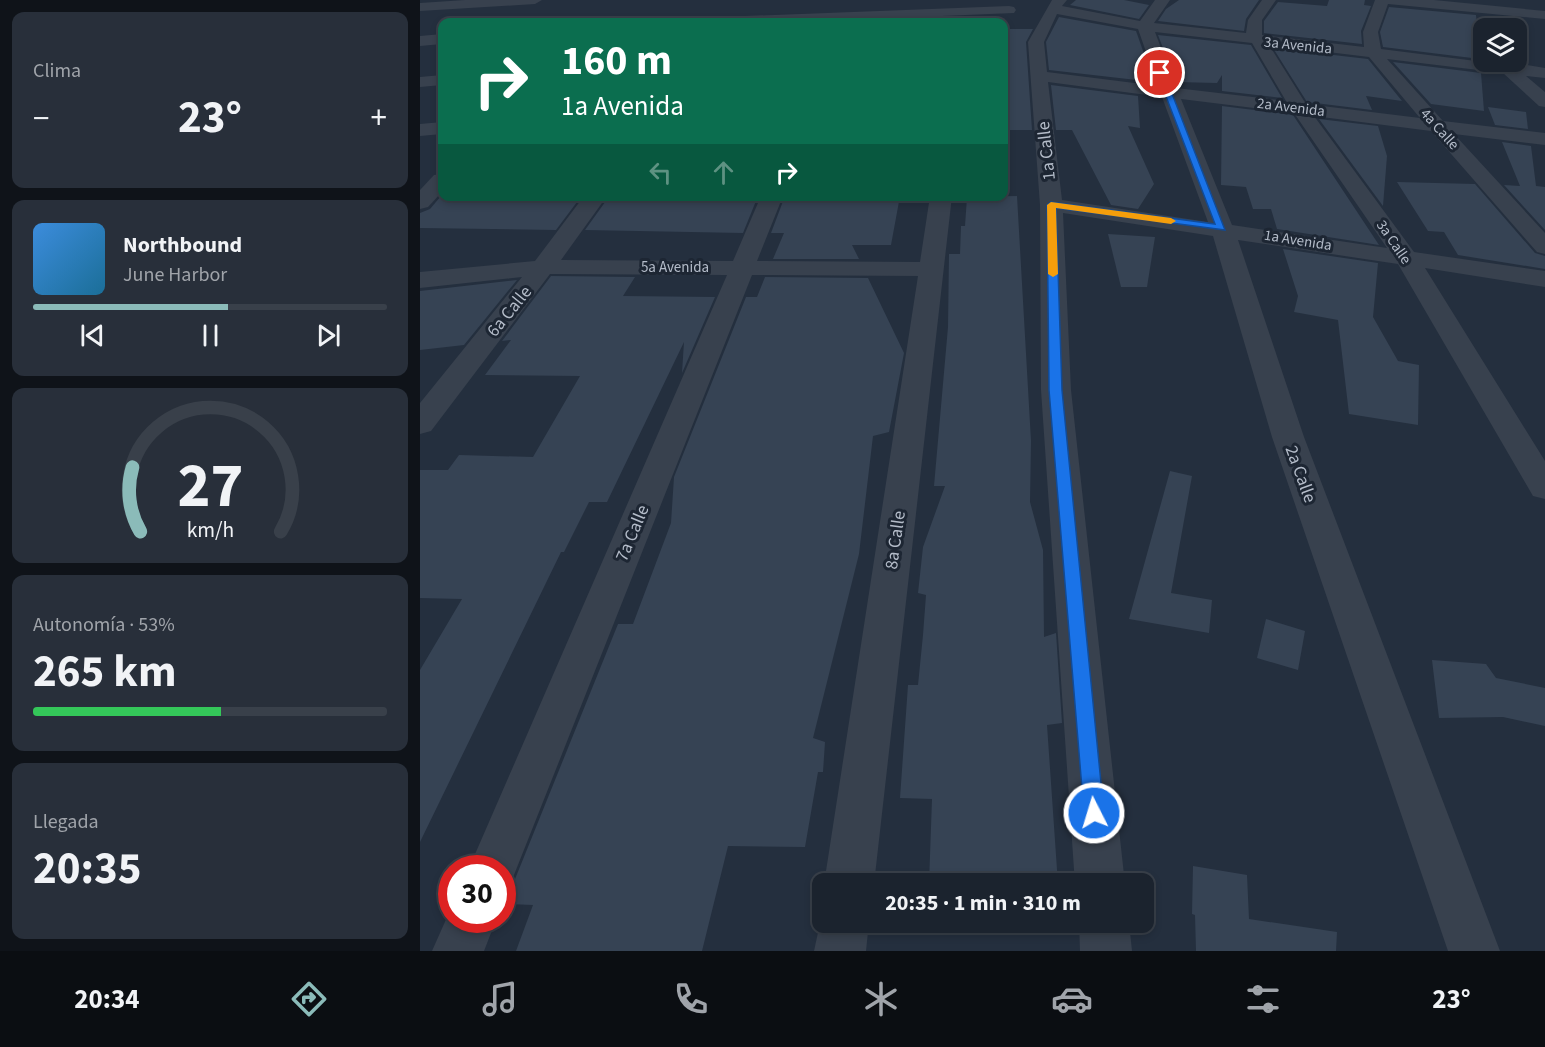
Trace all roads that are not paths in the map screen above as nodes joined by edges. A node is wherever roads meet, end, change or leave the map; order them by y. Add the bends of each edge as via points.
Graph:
1 (535, 0) edge
2 (844, 0) edge
3 (1269, 0) edge
4 (1382, 0) edge
5 (1390, 0) edge
6 (504, 1) edge
7 (1056, 4) edge
8 (1495, 5) edge
9 (420, 7) edge
10 (1009, 10) dead end
11 (1154, 13) edge
12 (1545, 15) edge
13 (489, 16) dead end
14 (965, 17) edge
15 (845, 18) edge
16 (905, 18) edge
17 (438, 39) edge
18 (420, 41) edge
19 (1258, 41) junction
20 (1375, 54) junction
21 (1473, 62) edge
22 (1527, 69) edge
23 (1512, 72) edge
24 (1545, 73) edge
25 (1038, 76) junction
26 (438, 80) edge
27 (420, 82) edge
28 (1167, 92) junction
29 (1545, 102) edge
30 (1300, 108) junction
31 (1437, 126) junction
32 (438, 128) edge
33 (420, 130) edge
34 (1545, 139) edge
35 (438, 184) edge
36 (593, 201) edge
37 (770, 201) edge
38 (940, 201) edge
39 (420, 202) edge
40 (1051, 205) junction
41 (1222, 228) junction
42 (1545, 247) edge
43 (1405, 256) junction
44 (546, 267) junction
45 (743, 268) junction
46 (931, 268) junction
47 (1545, 279) edge
48 (420, 280) edge
49 (452, 381) junction
50 (420, 386) edge
51 (420, 424) edge
52 (1545, 488) edge
53 (497, 855) edge
54 (850, 873) edge
55 (1099, 873) edge
56 (466, 933) edge
57 (842, 933) edge
58 (1105, 933) edge
59 (458, 951) edge
60 (840, 951) edge
61 (1106, 951) edge
62 (1474, 951) edge

1 - 6 street
2 - 15 street
3 - 19 street via 1255,20
4 - 20 street via 1370,30 1369,44
5 - 8 street
6 - 9 street
6 - 13 street
7 - 11 street, 3a Avenida
7 - 25 street, 1a Calle via 1036,42
8 - 12 street
10 - 14 street
11 - 19 street, 3a Avenida
11 - 28 street, 2a Calle
14 - 16 street
17 - 18 street
19 - 20 street, 3a Avenida
19 - 30 street, 3a Calle
20 - 21 street, 3a Avenida
20 - 31 street, 4a Calle
22 - 24 street, 3a Avenida
23 - 29 street
25 - 28 street, 2a Avenida
25 - 40 street, 1a Calle
26 - 27 street
28 - 30 street, 2a Avenida
28 - 41 street, 2a Calle
30 - 31 street, 2a Avenida
30 - 43 street, 3a Calle
31 - 34 street, 2a Avenida
31 - 42 street, 4a Calle
32 - 33 street
35 - 39 street
36 - 44 street, 6a Calle
37 - 45 street, 7a Calle
38 - 46 street, 8a Calle
40 - 41 street, 1a Avenida
40 - 55 street, 1a Calle via 1056,390
41 - 43 street, 1a Avenida
41 - 62 street, 2a Calle via 1288,437
43 - 47 street, 1a Avenida
43 - 52 street, 3a Calle
44 - 45 street, 5a Avenida
44 - 48 street, 5a Avenida
44 - 49 street, 6a Calle
45 - 46 street, 5a Avenida
45 - 53 street, 7a Calle
46 - 54 street, 8a Calle
49 - 50 street
49 - 51 street, 6a Calle
56 - 59 street
57 - 60 street
58 - 61 street

